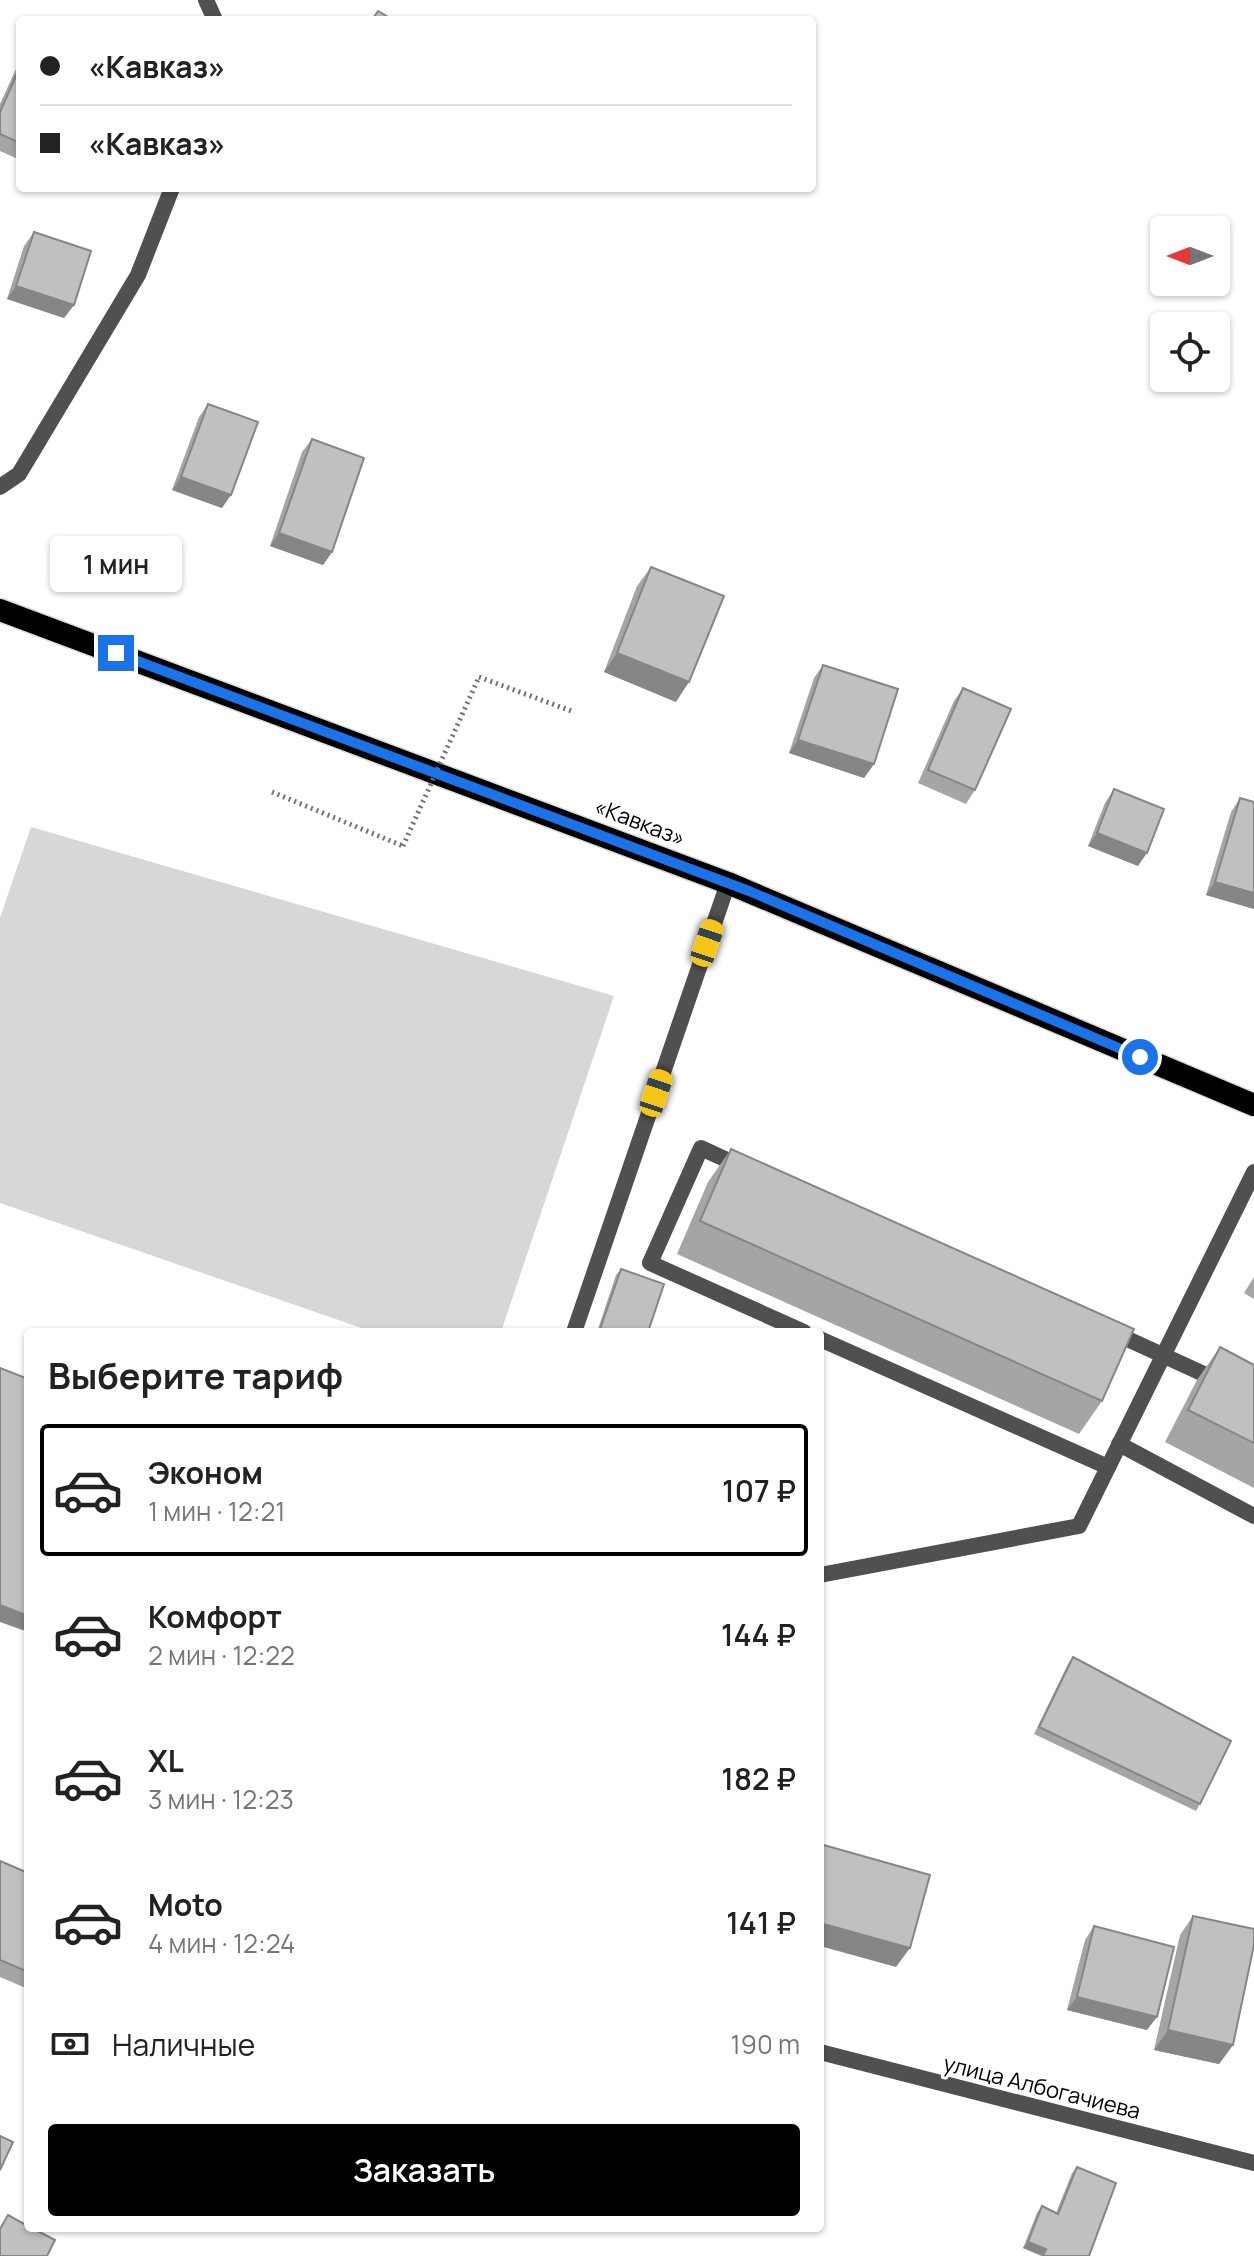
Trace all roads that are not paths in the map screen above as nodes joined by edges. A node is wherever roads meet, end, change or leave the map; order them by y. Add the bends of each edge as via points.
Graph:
1 (170, 192) edge
2 (0, 487) edge
3 (0, 610) edge
4 (728, 883) junction
5 (1254, 1105) edge
6 (1254, 1172) edge
7 (759, 1174) edge
8 (1091, 1322) edge
9 (575, 1328) edge
10 (795, 1328) edge
11 (824, 1341) edge
12 (1163, 1355) junction
13 (1254, 1397) edge
14 (1119, 1444) junction
15 (1108, 1467) junction
16 (1254, 1516) edge
17 (824, 1574) edge
18 (824, 2053) edge
19 (1254, 2163) edge

1 - 2 street via 138,275 19,474
3 - 4 highway, «Кавказ»
4 - 5 highway, «Кавказ»
4 - 9 street
6 - 12 street
7 - 10 street via 701,1148 650,1263
8 - 12 street
11 - 15 street
12 - 13 street
12 - 14 street
14 - 15 street
14 - 16 street
15 - 17 street via 1079,1526
18 - 19 street, улица Албогачиева

